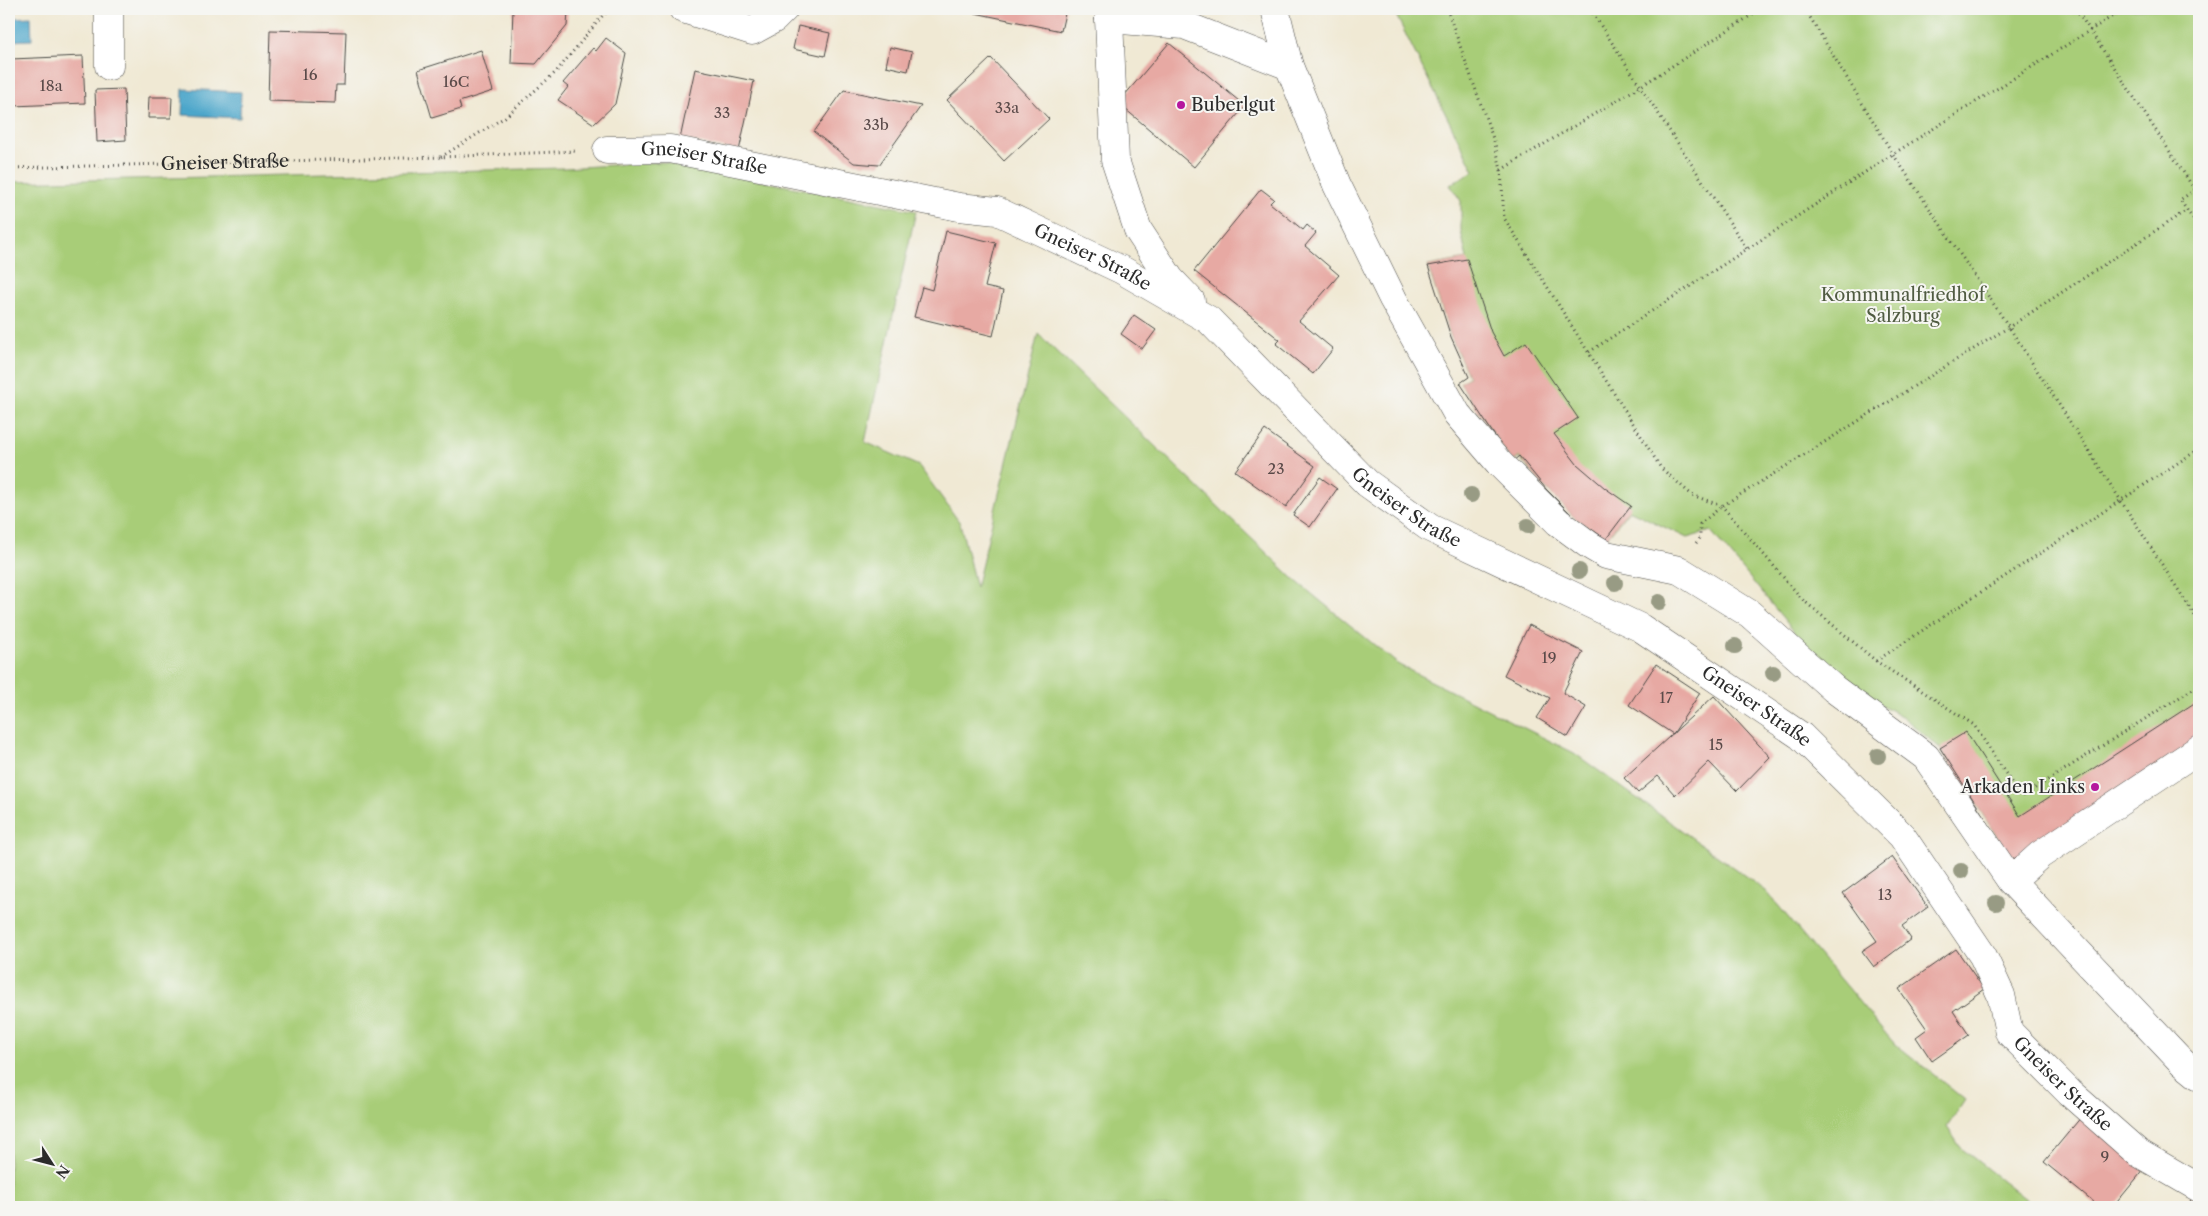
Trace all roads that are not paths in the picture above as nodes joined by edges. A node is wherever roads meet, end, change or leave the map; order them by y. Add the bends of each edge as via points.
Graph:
1 (109, 9) edge
2 (684, 9) edge
3 (784, 9) edge
4 (1275, 9) edge
5 (1110, 14) edge
6 (108, 66) dead end
7 (1289, 66) junction
8 (607, 150) road end
9 (1210, 320) junction
10 (2199, 750) edge
11 (2011, 881) junction
12 (2199, 1076) edge
13 (2199, 1188) edge

1 - 6 street
2 - 3 street via 752,31 774,20
4 - 7 street
5 - 7 street via 1184,25
5 - 9 street via 1115,160 1138,230 1170,280
7 - 11 street via 1337,185 1393,299 1457,414 1499,463 1573,535 1606,554 1679,570 1750,614 1834,689 1926,757
8 - 9 street, Gneiser Straße via 670,149 959,207 997,211 1122,270
9 - 13 street, Gneiser Straße via 1367,483 1430,528 1641,628 1801,736 1902,836 1982,956 2001,994 2009,1032 2070,1093 2137,1152
10 - 11 street via 2040,855
11 - 12 street

